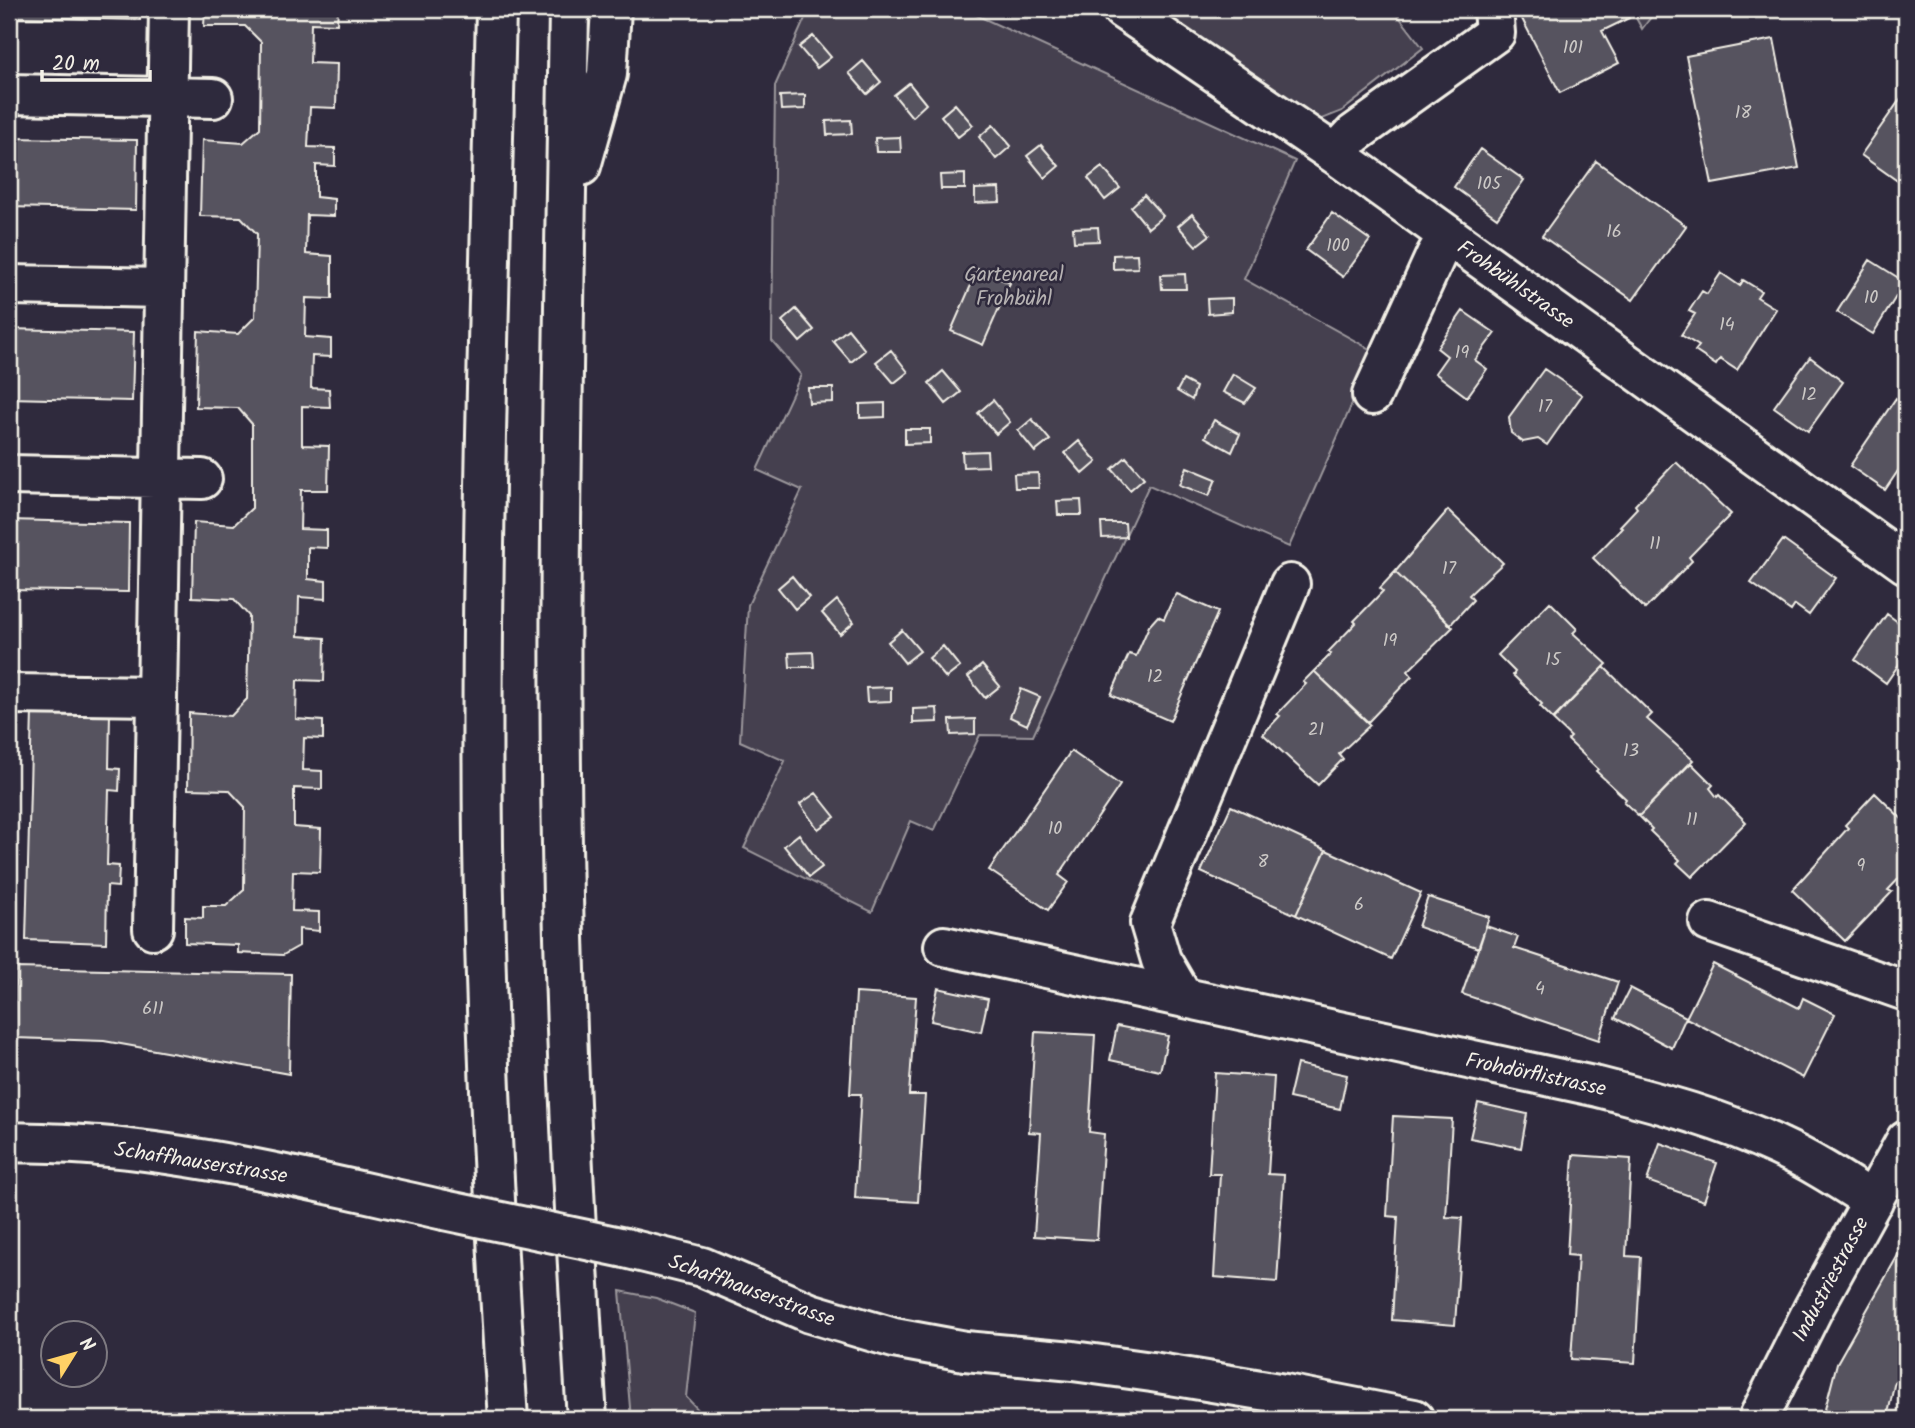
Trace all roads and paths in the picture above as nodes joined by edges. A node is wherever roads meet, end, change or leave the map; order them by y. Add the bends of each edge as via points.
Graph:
1 (169, 9) edge
2 (496, 9) edge
3 (569, 9) edge
4 (611, 9) edge
5 (1122, 9) edge
6 (1493, 9) edge
7 (9, 94) edge
8 (167, 97) junction
9 (213, 98) dead end
10 (1335, 154) junction
11 (566, 219) junction
12 (1462, 245) junction
13 (9, 285) edge
14 (164, 288) junction
15 (1371, 395) dead end
16 (9, 475) edge
17 (161, 478) junction
18 (202, 478) dead end
19 (1906, 564) edge
20 (1290, 584) dead end
21 (9, 694) edge
22 (157, 696) junction
23 (1709, 922) dead end
24 (153, 929) dead end
25 (944, 946) dead end
26 (1906, 991) edge
27 (1182, 996) junction
28 (1906, 1140) edge
29 (9, 1142) edge
30 (1873, 1201) junction
31 (508, 1419) edge
32 (587, 1419) edge
33 (1414, 1419) edge
34 (1758, 1419) edge

1 - 8 main road
2 - 31 main road via 485,463 483,844 494,1206
3 - 11 main road
4 - 11 main road via 607,74
5 - 10 main road, Frohbühlstrasse
6 - 10 main road via 1495,33 1354,134
7 - 8 main road
8 - 9 main road
8 - 14 main road
10 - 12 main road, Frohbühlstrasse
11 - 32 main road via 562,843 569,1093
12 - 15 main road via 1436,255
12 - 19 main road, Frohbühlstrasse
13 - 14 main road
14 - 17 main road
16 - 17 main road
17 - 18 main road
17 - 22 main road
20 - 27 main road via 1150,923 1161,960
21 - 22 main road
22 - 24 main road
23 - 26 main road
25 - 27 main road, Frohdörflistrasse
27 - 30 main road, Frohdörflistrasse via 1666,1105 1780,1147
28 - 30 main road, Industriestrasse
29 - 33 main road, Schaffhauserstrasse, bridge via 101,1146 196,1159 625,1248 702,1267 810,1313 894,1338 1152,1372
30 - 34 main road, Industriestrasse via 1812,1309

